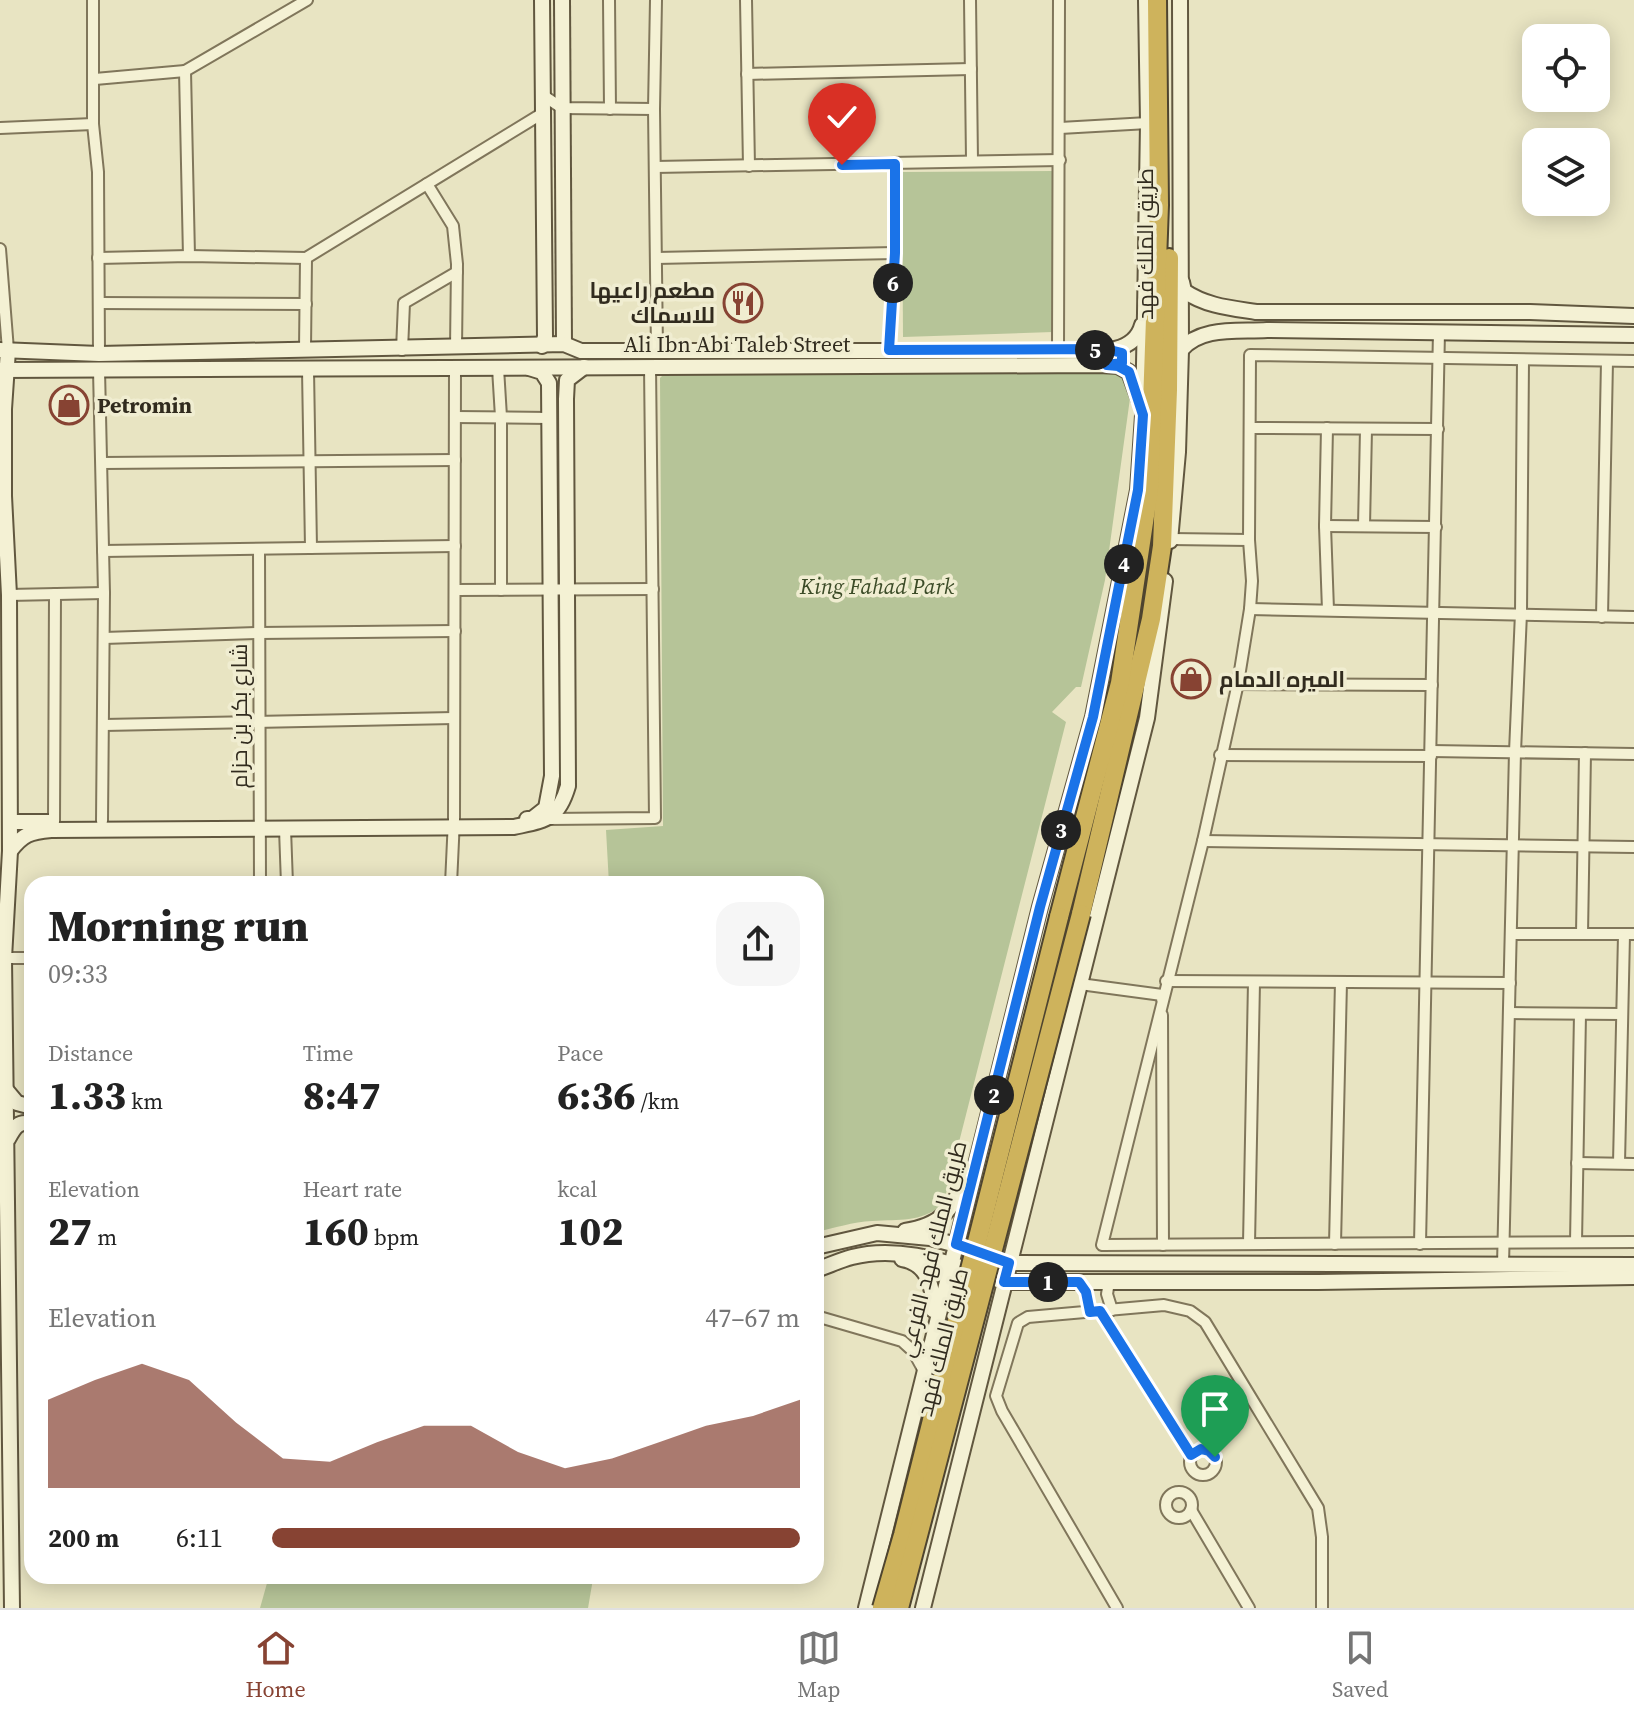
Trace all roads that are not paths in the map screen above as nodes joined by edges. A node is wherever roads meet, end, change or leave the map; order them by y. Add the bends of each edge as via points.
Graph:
1 (93, 0) edge
2 (307, 0) edge
3 (542, 0) edge
4 (562, 0) edge
5 (609, 0) edge
6 (656, 0) edge
7 (746, 0) edge
8 (970, 0) edge
9 (1059, 0) edge
10 (1149, 0) edge
11 (1176, 1) edge
12 (971, 69) junction
13 (185, 71) junction
14 (747, 74) junction
15 (95, 79) junction
16 (544, 96) junction
17 (562, 108) junction
18 (610, 109) junction
19 (654, 109) junction
20 (543, 113) junction
21 (1148, 123) junction
22 (93, 124) junction
23 (0, 128) edge
24 (1060, 128) junction
25 (972, 160) junction
26 (1060, 160) junction
27 (895, 164) junction
28 (749, 166) junction
29 (655, 167) junction
30 (427, 184) junction
31 (0, 249) edge
32 (895, 253) junction
33 (189, 256) junction
34 (98, 258) junction
35 (306, 258) junction
36 (656, 258) junction
37 (457, 272) junction
38 (1179, 273) junction
39 (99, 303) junction
40 (306, 304) junction
41 (1145, 313) junction
42 (1634, 316) edge
43 (1439, 332) junction
44 (1634, 335) edge
45 (564, 344) junction
46 (3, 346) edge
47 (542, 346) junction
48 (456, 348) junction
49 (305, 349) junction
50 (1106, 349) junction
51 (402, 350) junction
52 (657, 350) junction
53 (889, 350) junction
54 (1181, 350) junction
55 (1058, 351) junction
56 (99, 354) junction
57 (1439, 358) junction
58 (1523, 360) junction
59 (1607, 361) junction
60 (1634, 361) edge
61 (1107, 365) junction
62 (586, 366) junction
63 (650, 366) junction
64 (498, 368) junction
65 (529, 368) junction
66 (455, 369) junction
67 (3, 370) edge
68 (99, 370) junction
69 (308, 370) junction
70 (1143, 415) junction
71 (455, 417) junction
72 (501, 417) junction
73 (549, 418) junction
74 (1250, 428) junction
75 (1327, 428) junction
76 (1366, 429) junction
77 (1438, 429) junction
78 (1167, 439) junction
79 (455, 460) junction
80 (310, 461) junction
81 (102, 463) junction
82 (1138, 490) junction
83 (2, 492) edge
84 (1325, 526) junction
85 (1364, 526) junction
86 (1436, 527) junction
87 (1170, 540) junction
88 (1249, 540) junction
89 (455, 546) junction
90 (311, 548) junction
91 (259, 549) junction
92 (103, 551) junction
93 (550, 589) junction
94 (653, 589) junction
95 (455, 590) junction
96 (501, 590) junction
97 (567, 591) junction
98 (104, 593) junction
99 (55, 594) junction
100 (9, 595) junction
101 (1250, 609) junction
102 (1328, 610) junction
103 (1434, 613) junction
104 (1521, 613) junction
105 (1602, 617) junction
106 (1634, 617) edge
107 (455, 631) junction
108 (259, 633) junction
109 (104, 638) junction
110 (1120, 683) junction
111 (1238, 684) junction
112 (1432, 685) junction
113 (454, 718) junction
114 (260, 722) junction
115 (104, 725) junction
116 (1125, 733) junction
117 (1515, 752) junction
118 (1585, 753) junction
119 (1431, 754) junction
120 (1634, 754) edge
121 (1220, 755) junction
122 (549, 819) junction
123 (102, 821) junction
124 (10, 822) junction
125 (54, 822) junction
126 (260, 824) junction
127 (454, 824) junction
128 (285, 829) junction
129 (1203, 841) junction
130 (1429, 843) junction
131 (1513, 844) junction
132 (1634, 847) edge
133 (1584, 848) junction
134 (10, 851) junction
135 (260, 876) edge
136 (287, 876) edge
137 (451, 876) edge
138 (0, 917) edge
139 (5, 932) junction
140 (1511, 934) junction
141 (1582, 934) junction
142 (1629, 934) edge
143 (4, 958) junction
144 (24, 958) edge
145 (1166, 981) junction
146 (1254, 982) junction
147 (1341, 982) junction
148 (1426, 982) junction
149 (1510, 983) junction
150 (1080, 984) junction
151 (1162, 995) junction
152 (1509, 1013) junction
153 (1580, 1014) junction
154 (1622, 1014) junction
155 (7, 1091) junction
156 (24, 1105) edge
157 (24, 1122) edge
158 (7, 1140) junction
159 (982, 1145) junction
160 (1577, 1163) junction
161 (1619, 1163) junction
162 (1634, 1164) edge
163 (970, 1191) junction
164 (1021, 1213) junction
165 (877, 1233) junction
166 (1576, 1242) junction
167 (1634, 1242) edge
168 (1504, 1243) junction
169 (956, 1244) junction
170 (1249, 1244) junction
171 (1335, 1244) junction
172 (1420, 1244) junction
173 (824, 1245) edge
174 (1163, 1245) junction
175 (874, 1254) junction
176 (951, 1262) junction
177 (1009, 1263) junction
178 (1503, 1265) junction
179 (1634, 1265) edge
180 (824, 1267) edge
181 (1634, 1277) edge
182 (1004, 1282) junction
183 (1079, 1282) junction
184 (1109, 1282) junction
185 (1112, 1310) junction
186 (1095, 1312) junction
187 (824, 1318) edge
188 (932, 1337) junction
189 (924, 1371) junction
190 (6, 1446) edge
191 (1191, 1455) dead end
192 (1191, 1510) dead end
193 (6, 1542) edge
194 (12, 1608) edge
195 (866, 1608) edge
196 (882, 1608) edge
197 (899, 1608) edge
198 (923, 1608) edge
199 (1117, 1608) edge
200 (1249, 1608) edge
201 (1322, 1608) edge

1 - 15 street
2 - 13 street
3 - 16 street
4 - 17 street
5 - 18 street
6 - 19 street
7 - 14 street
8 - 12 street
9 - 24 street
10 - 21 street, طريق الملك فهد الفرعي
10 - 110 highway, طريق الملك فهد via 1159,205 1149,489
11 - 38 street
11 - 78 highway, طريق الملك فهد
12 - 14 street
12 - 25 street
13 - 15 street
13 - 33 street
14 - 28 street
15 - 22 street
16 - 17 street
16 - 20 street
17 - 18 street
17 - 45 street
18 - 19 street
19 - 29 street
20 - 30 street
20 - 47 street
21 - 24 street
21 - 41 street, طريق الملك فهد الفرعي
22 - 23 street
22 - 34 street
24 - 26 street
25 - 26 street
25 - 27 street
26 - 55 street
27 - 28 street
27 - 32 street
28 - 29 street
29 - 36 street
30 - 35 street
30 - 37 street via 453,226
31 - 46 street
32 - 36 street
32 - 53 street
33 - 34 street
33 - 35 street
34 - 39 street
35 - 40 street
36 - 52 street
37 - 48 street
37 - 51 street via 404,303
38 - 42 street via 1184,291 1197,300 1256,312
38 - 54 street
39 - 40 street
39 - 56 street
40 - 49 street
41 - 50 street, Ali Ibn Abi Taleb Street via 1135,341
41 - 70 street, طريق الملك فهد الفرعي
43 - 44 street
43 - 54 street via 1209,333 1191,338
43 - 57 street
45 - 47 street, Ali Ibn Abi Taleb Street
45 - 52 street, Ali Ibn Abi Taleb Street via 581,351
46 - 56 street
46 - 67 street
47 - 48 street
48 - 51 street
49 - 51 street
49 - 56 street
50 - 55 street, Ali Ibn Abi Taleb Street
50 - 61 street via 1124,357 1122,363
52 - 53 street, Ali Ibn Abi Taleb Street
53 - 55 street, Ali Ibn Abi Taleb Street
54 - 87 street
57 - 58 street
57 - 74 street via 1250,355
57 - 77 street
58 - 59 street
58 - 104 street
59 - 60 street
59 - 105 street
61 - 63 street, Ali Ibn Abi Taleb Street
61 - 70 street via 1129,372
62 - 63 street, Ali Ibn Abi Taleb Street
62 - 65 street, Ali Ibn Abi Taleb Street
62 - 97 street via 567,380
63 - 94 street
64 - 65 street, Ali Ibn Abi Taleb Street
64 - 66 street, Ali Ibn Abi Taleb Street
64 - 72 street
65 - 73 street via 542,372 549,383
66 - 69 street, Ali Ibn Abi Taleb Street
66 - 71 street
67 - 68 street, Ali Ibn Abi Taleb Street
67 - 83 street
68 - 69 street, Ali Ibn Abi Taleb Street
68 - 81 street
69 - 80 street
70 - 82 street, طريق الملك فهد الفرعي
71 - 72 street
71 - 79 street
72 - 73 street
72 - 96 street
73 - 93 street
74 - 75 street
74 - 88 street
75 - 76 street
75 - 84 street
76 - 77 street
76 - 85 street
77 - 86 street
78 - 87 highway
78 - 116 highway, طريق الملك فهد via 1162,546
79 - 80 street
79 - 89 street
80 - 81 street
80 - 90 street
81 - 92 street
82 - 110 highway
82 - 159 street, طريق الملك فهد الفرعي via 1093,717
83 - 100 street
84 - 85 street
84 - 102 street
85 - 86 street
86 - 103 street
87 - 88 street
87 - 116 highway via 1157,632
87 - 150 street via 1147,718
88 - 101 street
89 - 90 street
89 - 95 street
90 - 91 street
91 - 92 street
91 - 108 street, شارع بكر بن حزام
92 - 98 street
93 - 96 street
93 - 97 street
93 - 127 street via 552,776 546,808 532,819
94 - 97 street
94 - 122 street via 655,818
95 - 96 street
95 - 107 street
97 - 122 street via 568,786 563,803
98 - 99 street
98 - 109 street
99 - 100 street
99 - 125 street
100 - 124 street
101 - 102 street
101 - 111 street
102 - 103 street
103 - 104 street
103 - 112 street
104 - 105 street
104 - 117 street
105 - 106 street
107 - 108 street
107 - 113 street
108 - 109 street
108 - 114 street, شارع بكر بن حزام
109 - 115 street
110 - 196 highway, طريق الملك فهد, bridge
111 - 112 street
111 - 121 street
112 - 119 street
113 - 114 street
113 - 127 street
114 - 115 street
114 - 126 street, شارع بكر بن حزام
115 - 123 street
116 - 197 highway, طريق الملك فهد, bridge
117 - 118 street
117 - 119 street
117 - 131 street
118 - 120 street
118 - 133 street
119 - 121 street
119 - 130 street
121 - 129 street
122 - 127 street via 514,827
123 - 125 street
123 - 126 street
124 - 125 street
124 - 134 street
126 - 127 street
126 - 128 street
126 - 134 street via 28,832
126 - 135 street, شارع بكر بن حزام
127 - 128 street
127 - 137 street
128 - 136 street
129 - 130 street
129 - 145 street
130 - 131 street
130 - 148 street
131 - 133 street
131 - 140 street
132 - 133 street
133 - 141 street
134 - 139 street
138 - 139 street
139 - 143 street
140 - 141 street
140 - 149 street
141 - 142 street
142 - 154 street
143 - 144 street
143 - 155 street
145 - 146 street
145 - 151 street
146 - 147 street
146 - 170 street
147 - 148 street
147 - 171 street
148 - 149 street
148 - 172 street
149 - 152 street
150 - 151 street
150 - 164 street
151 - 174 street
151 - 174 street via 1102,1245
152 - 153 street
152 - 168 street
153 - 154 street
153 - 160 street
154 - 161 street
155 - 156 street
155 - 158 street
157 - 158 street
158 - 190 street
159 - 163 street, طريق الملك فهد الفرعي
159 - 165 street via 947,1213 920,1228
160 - 161 street
160 - 166 street
161 - 162 street
163 - 164 street via 977,1211 991,1218
163 - 169 street, طريق الملك فهد الفرعي
164 - 177 street
165 - 169 street
165 - 173 street
166 - 167 street
166 - 168 street
168 - 172 street
168 - 178 street
169 - 176 street, طريق الملك فهد الفرعي
169 - 177 street
170 - 171 street
170 - 174 street
171 - 172 street
175 - 176 street
175 - 180 street
175 - 188 street via 912,1261 922,1269 934,1294
176 - 182 street
176 - 188 street, طريق الملك فهد الفرعي
177 - 178 street
177 - 182 street
178 - 179 street
181 - 184 street
182 - 183 street
182 - 198 street
183 - 184 street
183 - 186 street
184 - 185 street
185 - 186 street
185 - 201 street via 1164,1305 1190,1311 1205,1322 1318,1508
186 - 191 street
186 - 199 street via 1028,1317 1018,1323 996,1396
187 - 189 street via 902,1341
188 - 189 street, طريق الملك فهد الفرعي
189 - 195 street, طريق الملك فهد الفرعي
190 - 193 street
192 - 200 street
193 - 194 street

